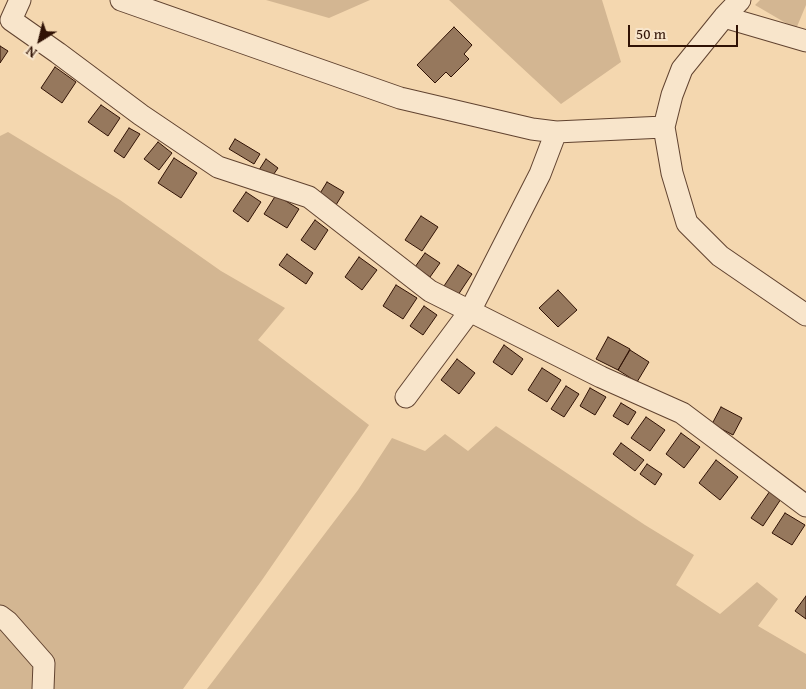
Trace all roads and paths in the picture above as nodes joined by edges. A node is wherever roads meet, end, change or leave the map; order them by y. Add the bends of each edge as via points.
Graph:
1 (20, 0) edge
2 (121, 0) edge
3 (740, 0) edge
4 (724, 8) edge
5 (806, 41) edge
6 (664, 126) junction
7 (556, 132) junction
8 (470, 311) junction
9 (806, 315) edge
10 (406, 397) dead end
11 (806, 506) edge
12 (0, 616) edge
13 (43, 689) edge

1 - 8 street via 11,20 141,115 218,167 308,197 430,291
2 - 7 street via 400,98
3 - 4 street
4 - 5 street
4 - 6 street via 682,70
6 - 7 street
6 - 9 street via 672,173 687,223 720,256
7 - 8 street via 540,174
8 - 10 street
8 - 11 street via 601,377 682,413
12 - 13 street via 44,663

